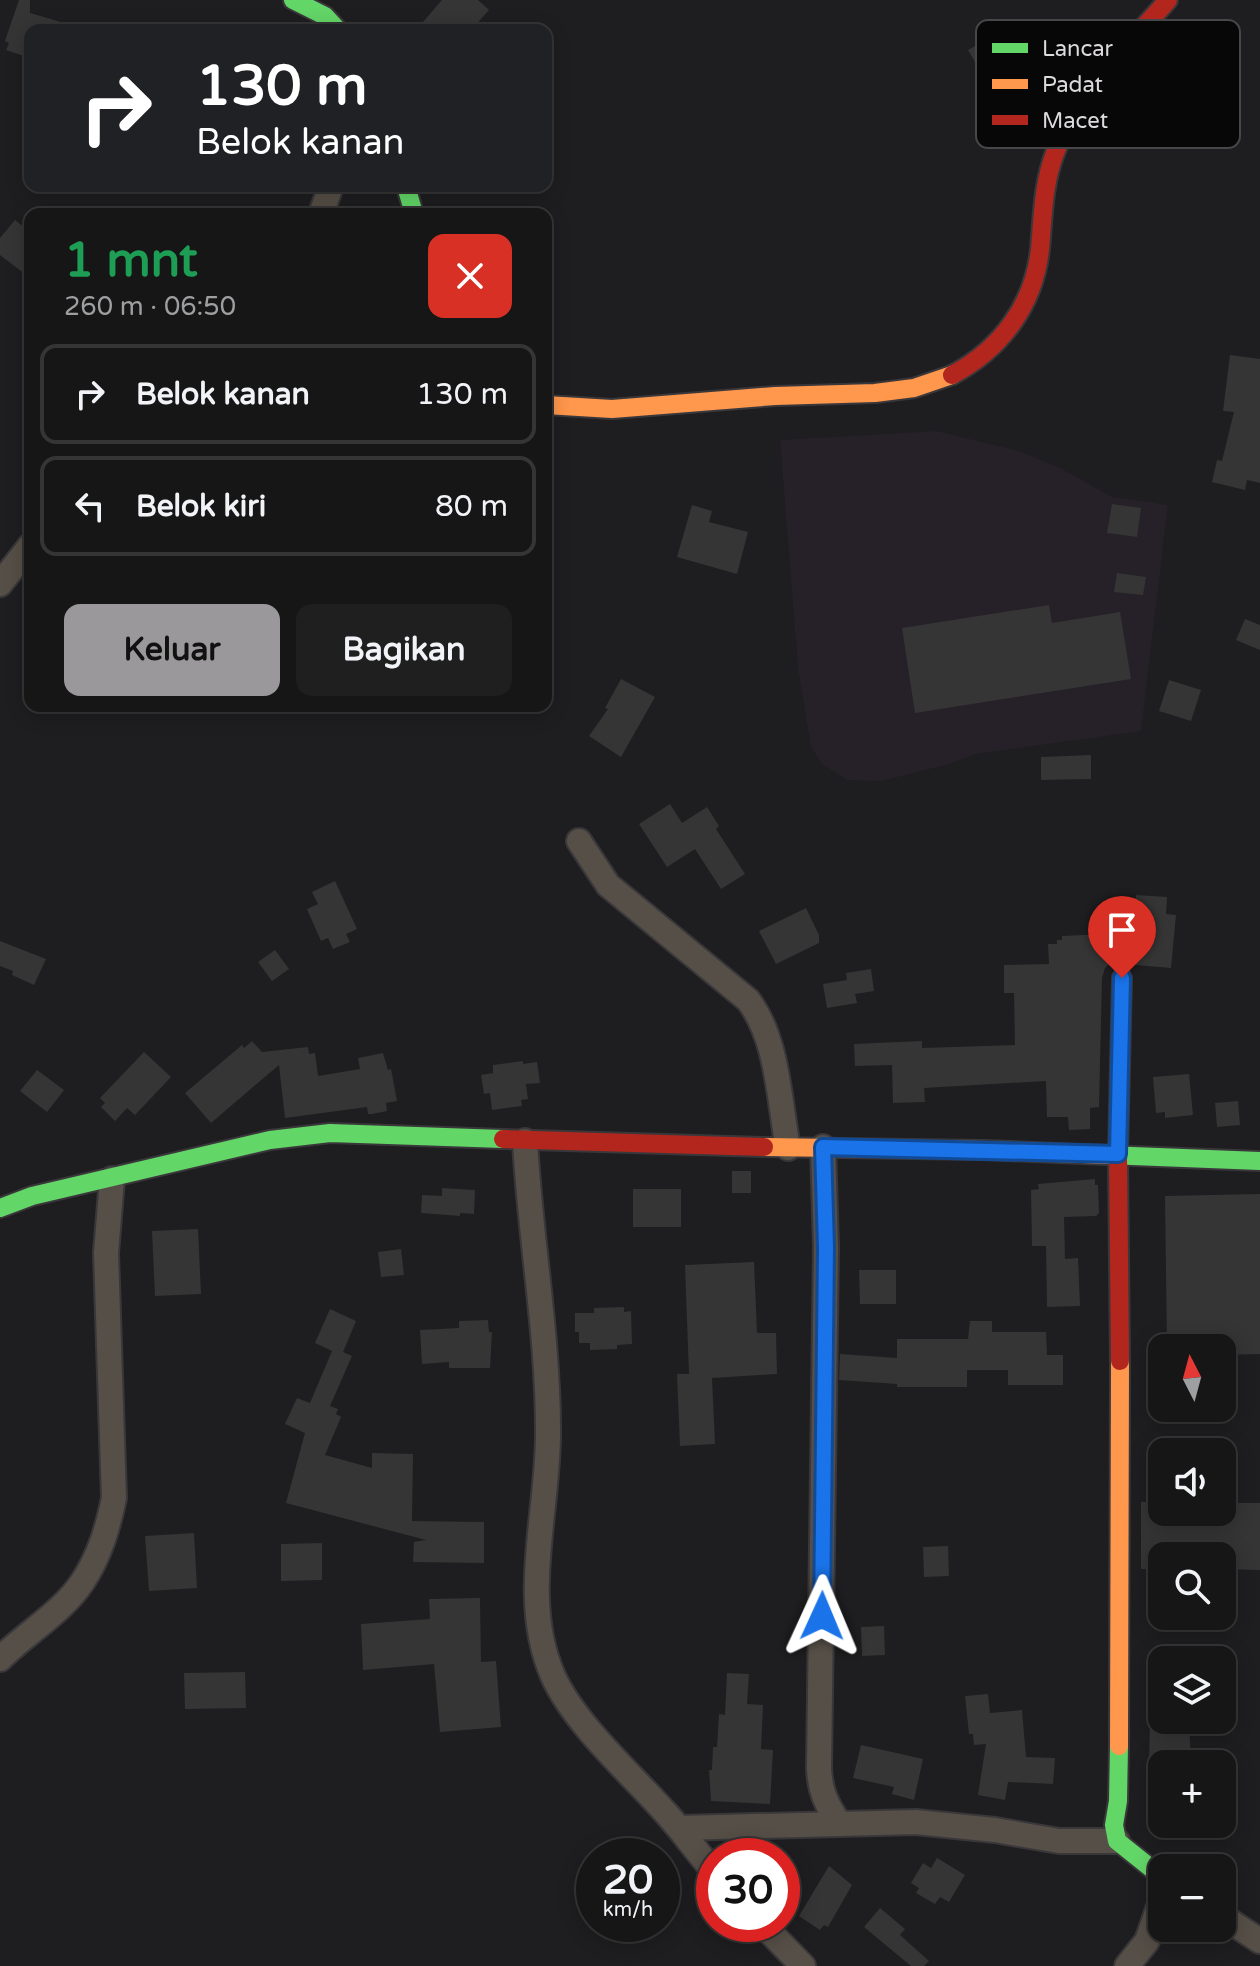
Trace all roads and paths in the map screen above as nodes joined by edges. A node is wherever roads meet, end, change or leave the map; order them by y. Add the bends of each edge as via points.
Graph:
1 (293, 0) edge
2 (1168, 0) edge
3 (334, 15) edge
4 (1151, 20) edge
5 (1058, 148) edge
6 (552, 405) edge
7 (24, 554) edge
8 (0, 584) edge
9 (579, 841) dead end
10 (1122, 978) dead end
11 (525, 1141) junction
12 (823, 1147) junction
13 (788, 1148) junction
14 (1118, 1154) junction
15 (1260, 1161) edge
16 (112, 1179) junction
17 (2, 1202) edge
18 (0, 1659) edge
19 (839, 1823) junction
20 (680, 1828) junction
21 (1117, 1841) junction
22 (696, 1848) edge
23 (1148, 1866) edge
24 (1236, 1925) edge
25 (1148, 1938) edge
26 (1147, 1941) joint
27 (1260, 1941) edge
28 (780, 1942) edge
29 (803, 1966) edge
30 (1127, 1966) edge

1 - 3 street
2 - 4 street
5 - 6 street via 1041,210 1038,270 1031,292 997,343 979,359 931,383 878,391 610,409
7 - 8 street
9 - 13 street via 608,885 757,1013 771,1051
10 - 14 street
11 - 13 street
11 - 16 street via 330,1133 270,1140
11 - 20 street via 546,1363 548,1432 537,1578 544,1649 565,1701
12 - 13 street
12 - 14 street
12 - 19 street via 819,1786
14 - 15 street
14 - 21 street
16 - 17 street
16 - 18 street via 106,1253 114,1485 107,1531 83,1581 68,1599
19 - 20 street
19 - 21 street via 916,1822 1059,1841
20 - 22 street
21 - 23 street
24 - 27 street
25 - 26 street
26 - 30 street
28 - 29 street

